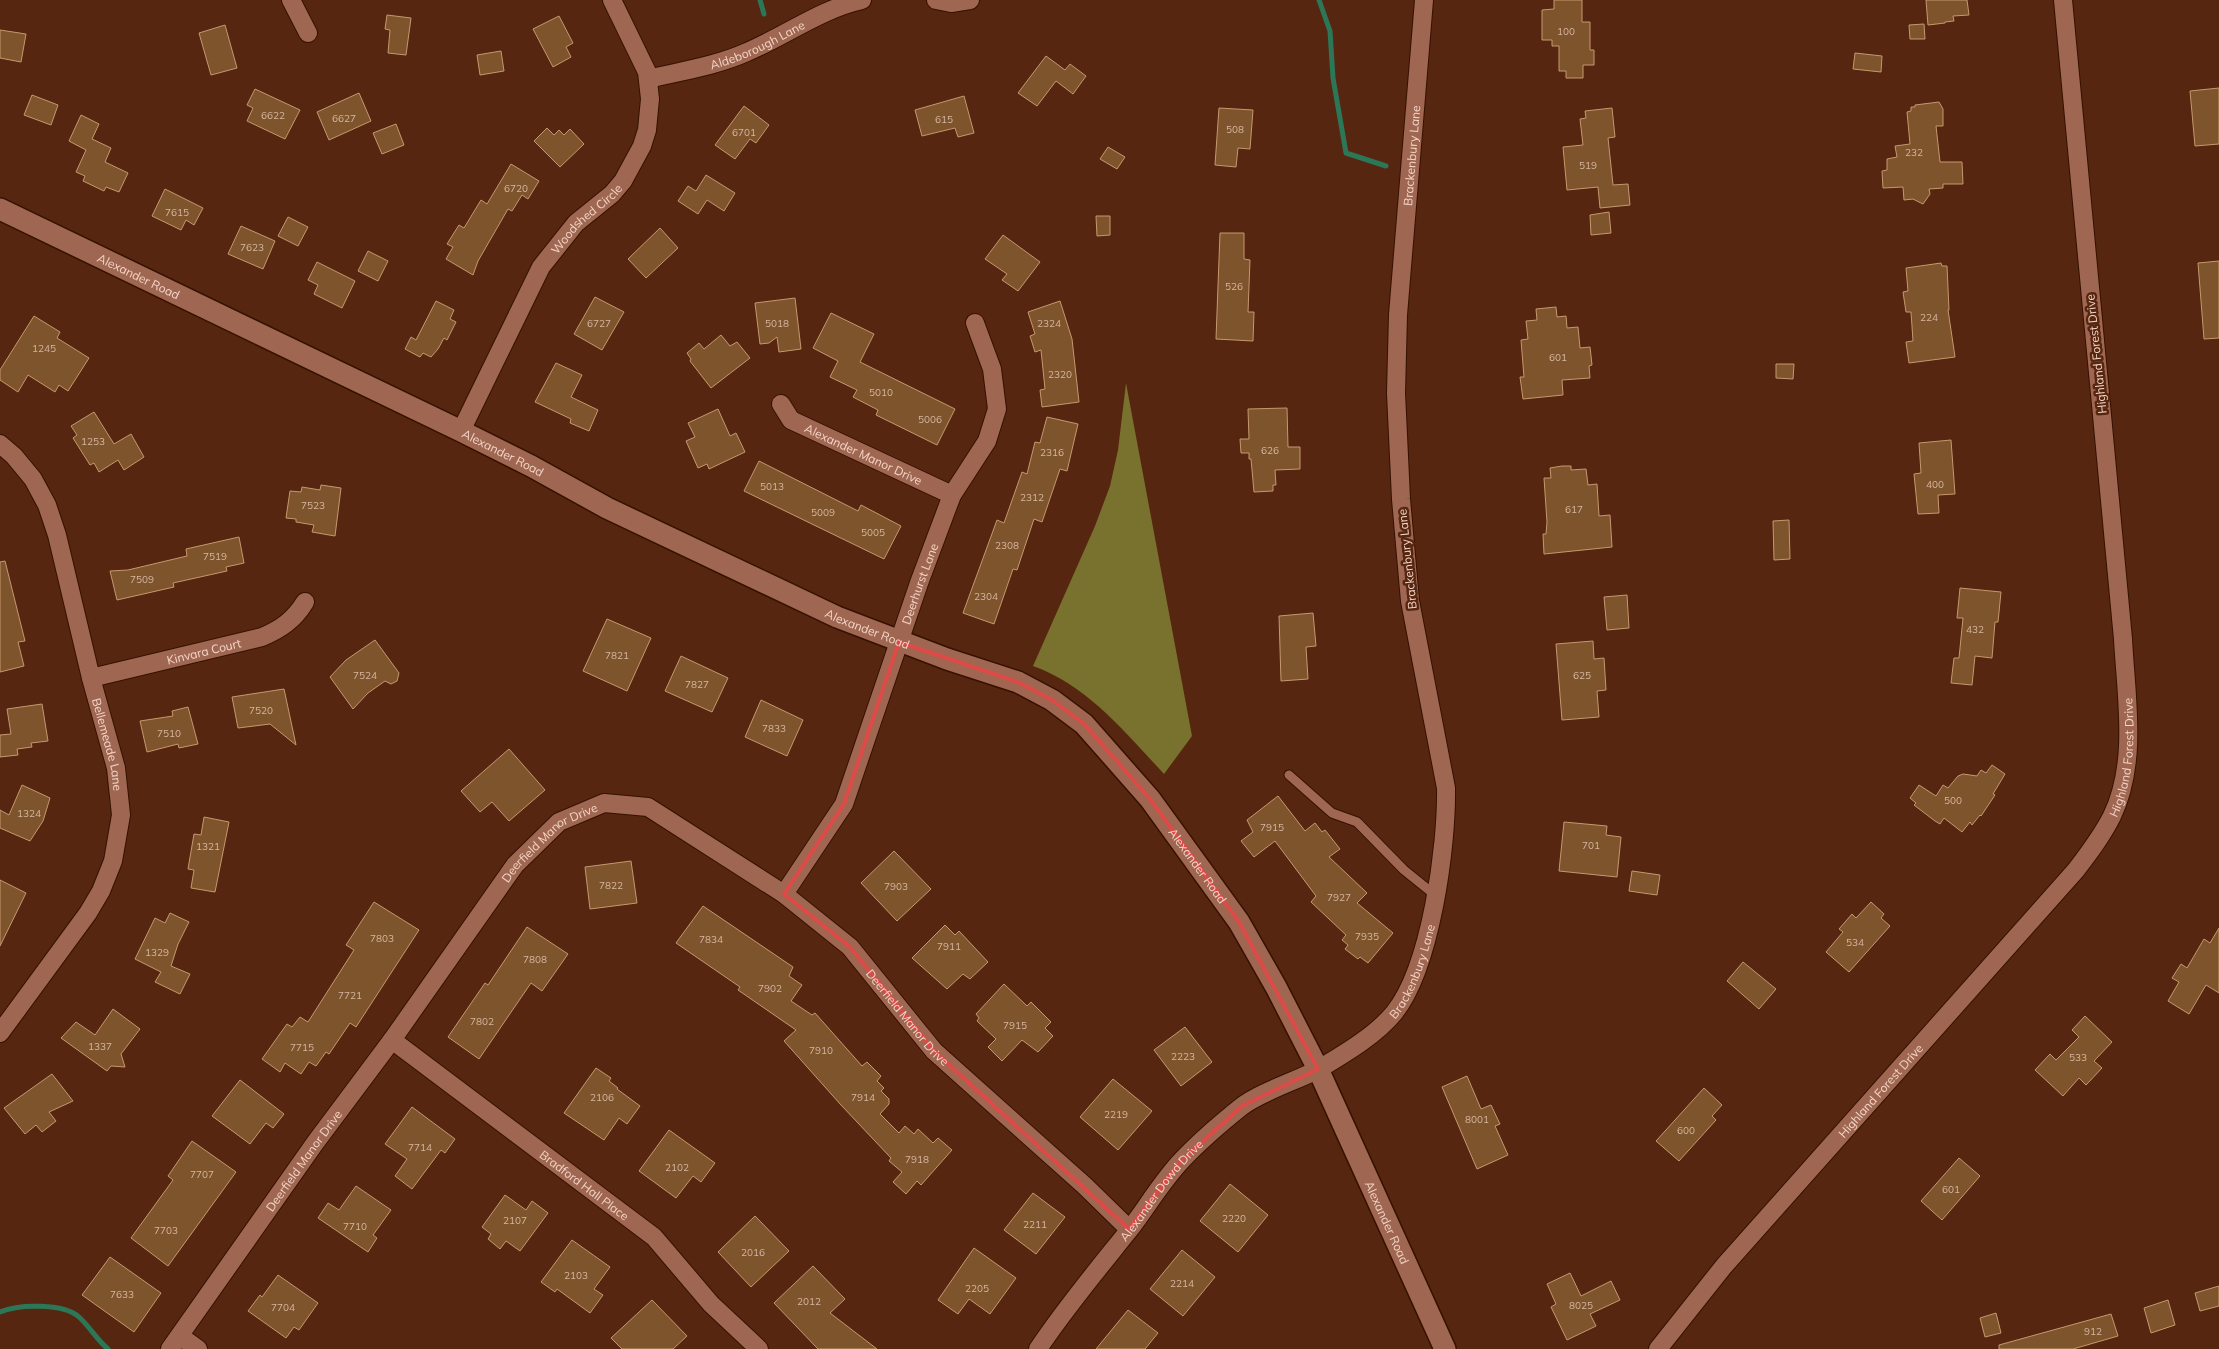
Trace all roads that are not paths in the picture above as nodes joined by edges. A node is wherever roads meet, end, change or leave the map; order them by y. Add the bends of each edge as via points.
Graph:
1 (291, 0) edge
2 (612, 0) edge
3 (862, 0) edge
4 (936, 0) edge
5 (970, 0) edge
6 (1424, 0) edge
7 (2063, 0) edge
8 (308, 32) dead end
9 (648, 79) junction
10 (0, 209) edge
11 (974, 323) dead end
12 (781, 404) dead end
13 (460, 431) junction
14 (0, 444) edge
15 (952, 495) junction
16 (305, 602) dead end
17 (899, 642) junction
18 (91, 678) junction
19 (1289, 775) dead end
20 (784, 894) junction
21 (1435, 895) junction
22 (0, 1033) edge
23 (392, 1040) junction
24 (1318, 1069) junction
25 (1129, 1229) junction
26 (175, 1342) edge
27 (198, 1349) edge
28 (759, 1349) edge
29 (1038, 1349) edge
30 (1445, 1349) edge
31 (1658, 1349) edge

1 - 8 street
2 - 9 street, Woodshed Circle via 642,59
3 - 9 street, Aldeborough Lane via 826,12 745,53 710,65
4 - 5 street via 951,3
6 - 21 street, Brackenbury Lane via 1398,315 1396,393 1410,600 1446,788 1445,836
7 - 31 street, Highland Forest Drive via 2123,639 2128,738 2126,768 2119,797 2112,816 2076,870 1724,1266
9 - 13 street, Woodshed Circle via 647,130 637,157 612,194 576,223 541,267
10 - 13 street, Alexander Road
11 - 15 street, Deerhurst Lane via 992,369 997,409 987,441
12 - 15 street, Alexander Manor Drive via 791,420
13 - 17 street, Alexander Road via 625,516 837,617
14 - 18 street, Bellemeade Lane via 33,479 47,505
15 - 17 street, Deerhurst Lane
16 - 18 street, Kinvara Court via 280,629 262,637
17 - 20 street, Deerhurst Lane via 844,804
17 - 24 street, Alexander Road via 1018,682 1052,700 1084,724 1150,799 1239,922
18 - 22 street, Bellemeade Lane via 116,768 120,797 121,815 115,854 101,891 88,913
19 - 21 lane via 1332,813 1357,822 1404,870
20 - 23 street, Deerfield Manor Drive via 648,807 604,803 559,822 515,864
20 - 25 street, Deerfield Manor Drive via 850,947 934,1051
21 - 24 street, Brackenbury Lane via 1420,961 1406,995 1394,1013 1376,1031
23 - 26 street, Deerfield Manor Drive
23 - 28 street, Bradford Hall Place via 654,1237 711,1304
24 - 25 street, Alexander Dowd Drive via 1242,1106 1181,1161
24 - 30 street, Alexander Road
25 - 29 street, Alexander Dowd Drive
26 - 27 street

